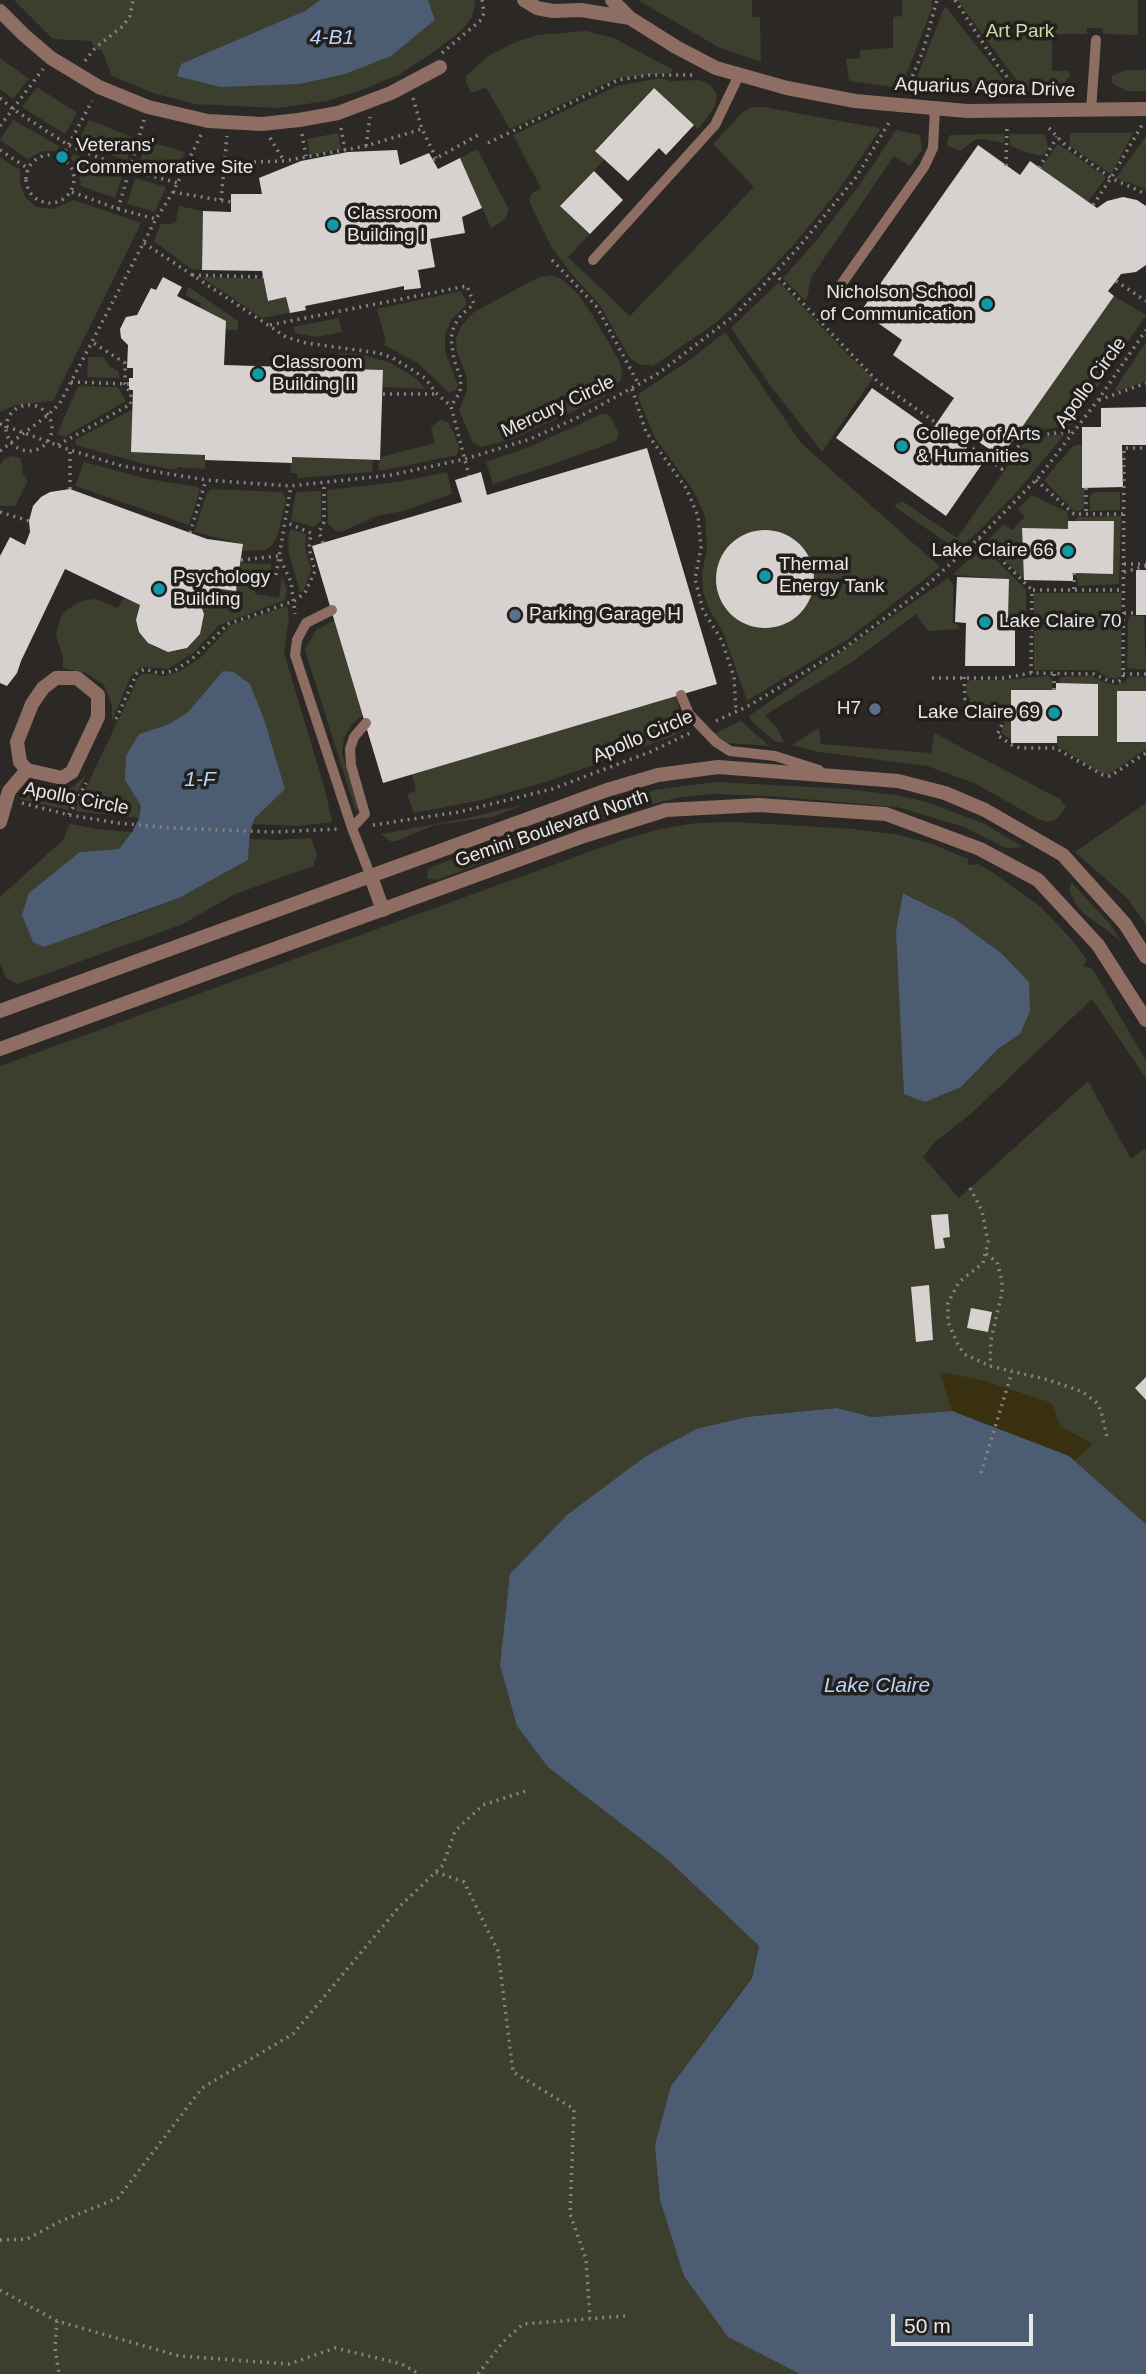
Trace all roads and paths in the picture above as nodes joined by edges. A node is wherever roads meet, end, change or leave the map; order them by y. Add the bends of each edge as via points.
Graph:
1 (133, 0) edge
2 (482, 0) edge
3 (524, 0) edge
4 (612, 0) edge
5 (937, 0) edge
6 (954, 0) edge
7 (0, 11) edge
8 (631, 18) junction
9 (1097, 40) dead end
10 (95, 48) dead end
11 (51, 58) junction
12 (440, 67) joint
13 (701, 75) dead end
14 (740, 75) junction
15 (410, 85) junction
16 (99, 87) junction
17 (904, 94) dead end
18 (1021, 94) dead end
19 (0, 99) edge
20 (372, 102) junction
21 (148, 107) junction
22 (935, 108) junction
23 (12, 109) junction
24 (1146, 109) edge
25 (1007, 110) junction
26 (1091, 110) junction
27 (338, 113) junction
28 (1146, 117) edge
29 (299, 120) junction
30 (208, 121) junction
31 (228, 123) junction
32 (262, 124) junction
33 (889, 124) dead end
34 (0, 126) edge
35 (1049, 128) dead end
36 (422, 129) junction
37 (482, 133) dead end
38 (1058, 137) junction
39 (488, 143) dead end
40 (68, 145) junction
41 (366, 146) junction
42 (0, 150) edge
43 (345, 150) junction
44 (306, 156) junction
45 (62, 157) junction
46 (284, 160) junction
47 (226, 163) junction
48 (1006, 166) dead end
49 (1040, 168) dead end
50 (29, 169) junction
51 (130, 170) junction
52 (1111, 178) junction
53 (178, 183) junction
54 (71, 191) junction
55 (173, 192) junction
56 (1146, 194) edge
57 (221, 200) junction
58 (231, 202) dead end
59 (1093, 205) dead end
60 (118, 209) junction
61 (156, 219) junction
62 (144, 243) junction
63 (552, 260) dead end
64 (593, 260) dead end
65 (774, 273) junction
66 (192, 275) junction
67 (263, 277) dead end
68 (1116, 281) dead end
69 (840, 286) dead end
70 (1146, 301) edge
71 (268, 326) junction
72 (1146, 330) edge
73 (92, 342) junction
74 (71, 382) junction
75 (1146, 383) edge
76 (127, 384) junction
77 (639, 385) junction
78 (632, 388) junction
79 (383, 394) dead end
80 (437, 394) junction
81 (1098, 400) junction
82 (452, 406) junction
83 (48, 415) junction
84 (0, 424) edge
85 (6, 426) junction
86 (1074, 431) junction
87 (48, 441) junction
88 (11, 444) junction
89 (57, 445) junction
90 (1146, 448) edge
91 (70, 450) junction
92 (0, 451) edge
93 (465, 459) junction
94 (469, 476) dead end
95 (206, 480) junction
96 (1036, 480) junction
97 (324, 484) junction
98 (291, 486) junction
99 (1086, 488) dead end
100 (70, 489) dead end
101 (0, 512) edge
102 (1072, 513) junction
103 (1086, 514) junction
104 (1123, 514) junction
105 (1072, 521) dead end
106 (29, 522) dead end
107 (285, 522) junction
108 (319, 532) junction
109 (190, 533) dead end
110 (311, 533) junction
111 (979, 538) junction
112 (323, 543) dead end
113 (279, 556) junction
114 (241, 560) dead end
115 (1124, 564) junction
116 (1146, 565) edge
117 (1124, 572) junction
118 (1074, 573) dead end
119 (276, 575) dead end
120 (1032, 590) junction
121 (1074, 590) junction
122 (1124, 590) junction
123 (294, 601) junction
124 (332, 610) dead end
125 (1124, 613) junction
126 (1136, 613) dead end
127 (1008, 618) dead end
128 (1031, 618) junction
129 (297, 640) junction
130 (1031, 673) junction
131 (1054, 674) junction
132 (1123, 674) junction
133 (1146, 674) edge
134 (964, 677) junction
135 (932, 678) dead end
136 (1054, 690) dead end
137 (681, 695) dead end
138 (736, 712) junction
139 (114, 723) dead end
140 (366, 723) dead end
141 (702, 727) junction
142 (1146, 753) edge
143 (27, 771) junction
144 (833, 775) junction
145 (87, 781) dead end
146 (7, 800) junction
147 (69, 815) junction
148 (0, 822) edge
149 (352, 828) junction
150 (371, 877) junction
151 (383, 910) junction
152 (1146, 957) edge
153 (1, 1008) edge
154 (1146, 1020) edge
155 (0, 1049) edge
156 (970, 1188) dead end
157 (986, 1254) junction
158 (990, 1366) junction
159 (1012, 1372) junction
160 (1107, 1437) dead end
161 (981, 1473) dead end
162 (526, 1791) dead end
163 (436, 1872) junction
164 (0, 2240) edge
165 (0, 2290) edge
166 (625, 2316) dead end
167 (590, 2318) junction
168 (57, 2321) junction
169 (59, 2374) edge
170 (419, 2374) edge
171 (478, 2374) edge

1 - 10 path via 123,26
2 - 12 path via 481,20 446,48
3 - 8 street, Aquarius Agora Drive via 553,11 582,10
4 - 8 street, Aquarius Agora Drive
5 - 17 path via 923,51
6 - 18 path
7 - 11 street
8 - 14 street, Aquarius Agora Drive via 716,68
9 - 26 lane
11 - 16 street
11 - 23 path
12 - 15 street
13 - 39 path via 618,80
14 - 22 street, Aquarius Agora Drive via 855,101
14 - 64 lane via 715,125
15 - 20 street
15 - 36 path
16 - 21 street
16 - 40 path
19 - 23 path
20 - 27 street
20 - 41 path
21 - 30 street
21 - 51 path
22 - 25 street, Aquarius Agora Drive
22 - 69 lane via 933,148 924,167
23 - 34 path
23 - 40 path
24 - 26 street, Aquarius Agora Drive
25 - 26 street, Aquarius Agora Drive
25 - 48 path
27 - 29 street
27 - 43 path
28 - 52 path
29 - 32 street
29 - 44 path
30 - 31 street
30 - 53 path
31 - 32 street
31 - 47 path
32 - 46 path
33 - 65 path, Mercury Circle via 857,176
35 - 38 path
36 - 37 path via 434,159
36 - 41 path
38 - 49 path
38 - 52 path
40 - 45 path
40 - 51 path
41 - 43 path
42 - 50 path
43 - 44 path
44 - 46 path
45 - 50 path via 46,155
45 - 54 path via 74,176
46 - 47 path
47 - 57 path
50 - 54 path via 30,192 42,202 58,201
51 - 53 path
51 - 60 path
52 - 56 path
52 - 59 path
53 - 55 path
54 - 60 path
55 - 57 path
55 - 61 path
57 - 58 path
60 - 61 path
61 - 62 path
62 - 66 path
62 - 73 path
63 - 77 path via 597,307
65 - 77 path, Mercury Circle via 735,314
65 - 86 path via 878,382 1002,469 1025,438
66 - 67 path
66 - 71 path
68 - 70 path
71 - 80 path via 306,343 393,358 425,379
71 - 82 path via 467,286 474,303 454,326 451,338 461,378
72 - 81 path, Apollo Circle
73 - 74 path
73 - 76 path via 125,363
74 - 76 path
74 - 83 path
75 - 81 path
76 - 89 path via 131,404
77 - 78 path, Mercury Circle
78 - 93 path, Mercury Circle via 530,439
78 - 138 path via 646,432 686,488 698,516 701,548 695,579 703,610 722,641 734,677
79 - 80 path
80 - 82 path
81 - 86 path, Apollo Circle
82 - 93 path
83 - 85 path via 35,406 20,407 9,416
83 - 87 path via 52,430
83 - 88 path
84 - 85 path
85 - 87 path, Mercury Circle
85 - 88 path
86 - 96 path, Apollo Circle
87 - 88 path via 32,451
87 - 89 path, Mercury Circle
88 - 92 path
89 - 91 path, Mercury Circle
90 - 104 path via 1124,448
91 - 95 path, Mercury Circle via 122,466
91 - 100 path
93 - 94 path
93 - 97 path, Mercury Circle
95 - 98 path, Mercury Circle
95 - 109 path
96 - 102 path
96 - 111 path, Apollo Circle
97 - 98 path, Mercury Circle
97 - 108 path via 324,522
98 - 107 path
99 - 103 path
101 - 106 path
102 - 103 path
102 - 105 path
103 - 104 path
104 - 115 path
107 - 110 path
107 - 113 path
108 - 110 path
108 - 112 path
110 - 123 path via 309,548 315,571 305,593
111 - 120 path
111 - 138 path, Apollo Circle via 917,594 843,649
113 - 114 path
113 - 119 path
113 - 123 path
115 - 116 path
115 - 117 path
116 - 117 path
117 - 122 path
118 - 121 path
120 - 121 path
120 - 128 path
121 - 122 path
122 - 125 path
123 - 129 path
123 - 139 path via 228,624 174,671 137,673
124 - 129 lane via 306,623
125 - 126 path
125 - 132 path
127 - 128 path
128 - 130 path
129 - 149 lane via 299,674
130 - 131 path
130 - 134 path
131 - 132 path via 1094,674 1118,682
131 - 136 path
132 - 133 path
134 - 135 path
134 - 142 path via 965,699 1003,722 997,735 1020,748 1055,746 1110,776
137 - 141 lane via 689,714
138 - 141 path, Apollo Circle
140 - 149 lane via 350,748 365,814
141 - 144 lane via 730,751 775,756
141 - 149 path, Apollo Circle via 552,789 459,812
143 - 143 street via 62,778 72,772 98,716 98,695 77,678 56,678 32,704 18,742 20,762
143 - 146 street
144 - 150 street, Gemini Boulevard North via 718,767 658,775
144 - 152 street, Gemini Boulevard North via 898,780 945,793 1050,846 1125,925
145 - 147 path
146 - 147 path, Apollo Circle
146 - 148 street
147 - 149 path, Apollo Circle via 254,831
149 - 150 lane
150 - 151 street
150 - 153 street, Gemini Boulevard North
151 - 154 street, Gemini Boulevard North via 666,810 759,805 886,814 980,849 1038,880 1098,945
151 - 155 street, Gemini Boulevard North
156 - 157 path via 988,1230
157 - 158 path via 997,1262 1002,1281 990,1340
157 - 158 path via 983,1263 959,1282 947,1315 959,1348
158 - 159 path
159 - 160 path via 1049,1380 1092,1398 1101,1410
159 - 161 path
162 - 163 path via 483,1805 455,1831
163 - 164 path via 399,1907 293,2034 202,2088 118,2198 27,2239
163 - 167 path via 464,1882 498,1951 513,2073 574,2109 570,2214 586,2259
165 - 168 path
166 - 167 path
167 - 171 path via 523,2324
168 - 169 path
168 - 170 path via 179,2356 289,2364 335,2347 402,2364

